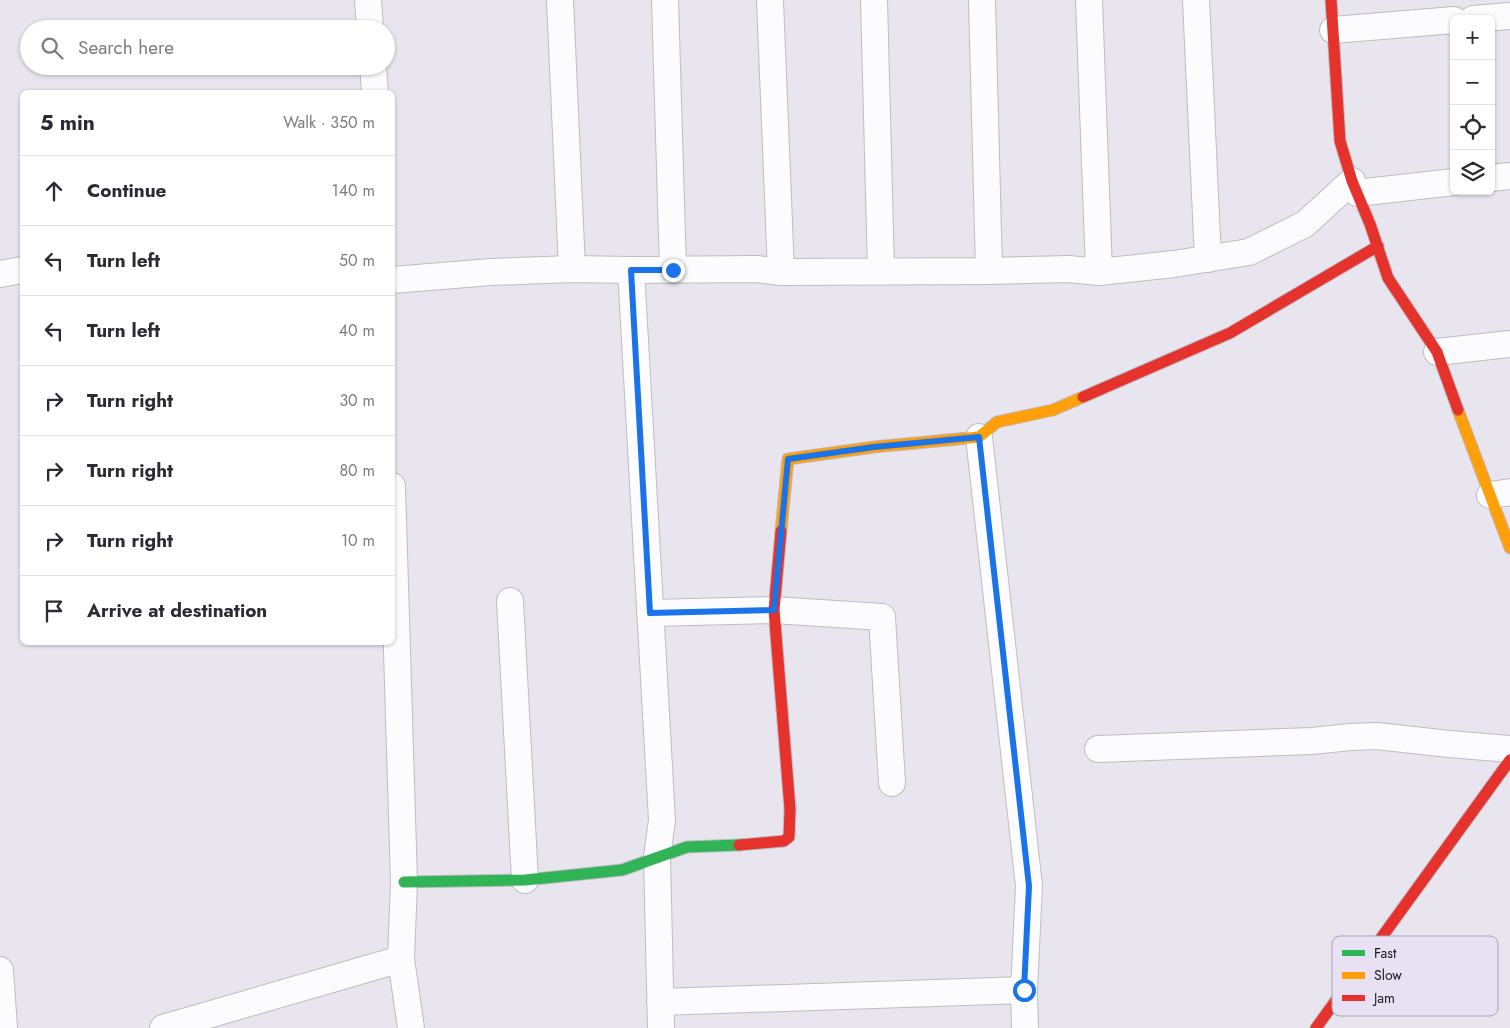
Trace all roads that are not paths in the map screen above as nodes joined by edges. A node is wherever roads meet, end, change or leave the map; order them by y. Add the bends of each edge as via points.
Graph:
1 (368, 0) edge
2 (560, 0) edge
3 (665, 0) edge
4 (770, 0) edge
5 (874, 0) edge
6 (982, 0) edge
7 (1089, 0) edge
8 (1196, 0) edge
9 (1331, 0) edge
10 (1510, 16) edge
11 (1495, 17) edge
12 (369, 20) edge
13 (1450, 20) edge
14 (1333, 30) junction
15 (374, 75) edge
16 (375, 90) edge
17 (1510, 176) edge
18 (1495, 178) edge
19 (1450, 182) edge
20 (1354, 187) junction
21 (1378, 246) junction
22 (1208, 259) junction
23 (572, 269) junction
24 (20, 270) edge
25 (631, 270) junction
26 (673, 270) junction
27 (881, 271) junction
28 (781, 272) junction
29 (988, 272) junction
30 (1099, 272) junction
31 (0, 274) edge
32 (395, 280) edge
33 (1510, 344) edge
34 (1437, 352) junction
35 (979, 437) junction
36 (1500, 493) edge
37 (1510, 548) edge
38 (395, 585) edge
39 (510, 601) dead end
40 (774, 610) junction
41 (650, 613) junction
42 (1098, 749) dead end
43 (1510, 749) edge
44 (1510, 760) edge
45 (892, 784) dead end
46 (657, 857) junction
47 (525, 880) junction
48 (404, 882) junction
49 (1383, 936) edge
50 (401, 959) junction
51 (0, 970) edge
52 (1024, 990) junction
53 (660, 1002) junction
54 (1332, 1006) edge
55 (4, 1028) edge
56 (163, 1028) edge
57 (411, 1028) edge
58 (661, 1028) edge
59 (1025, 1028) edge
60 (1316, 1028) edge

1 - 12 street
2 - 23 street
3 - 26 street
4 - 28 street
5 - 27 street
6 - 29 street
7 - 30 street
8 - 22 street
9 - 14 street
10 - 11 street
13 - 14 street
14 - 20 street via 1340,141
15 - 16 street
17 - 18 street
19 - 20 street
20 - 21 street
20 - 22 street via 1305,224 1250,252
21 - 34 street via 1388,278
21 - 35 street via 1230,333 1053,410 997,422
22 - 30 street
23 - 25 street
23 - 32 street
24 - 31 street
25 - 26 street
25 - 41 street
26 - 28 street via 757,269
27 - 28 street
27 - 29 street
29 - 30 street via 1069,269
33 - 34 street
34 - 36 street
35 - 40 street via 788,459
35 - 52 street via 1029,886
36 - 37 street
38 - 48 street
39 - 47 street
40 - 41 street
40 - 45 street via 882,617
40 - 46 street via 790,809 789,837 784,841 762,844 688,848
41 - 46 street via 662,820
42 - 43 street via 1377,736
44 - 49 street
46 - 47 street via 622,870
46 - 53 street
47 - 48 street
48 - 50 street
50 - 56 street
50 - 57 street
51 - 55 street
52 - 53 street
52 - 59 street
53 - 58 street
54 - 60 street

